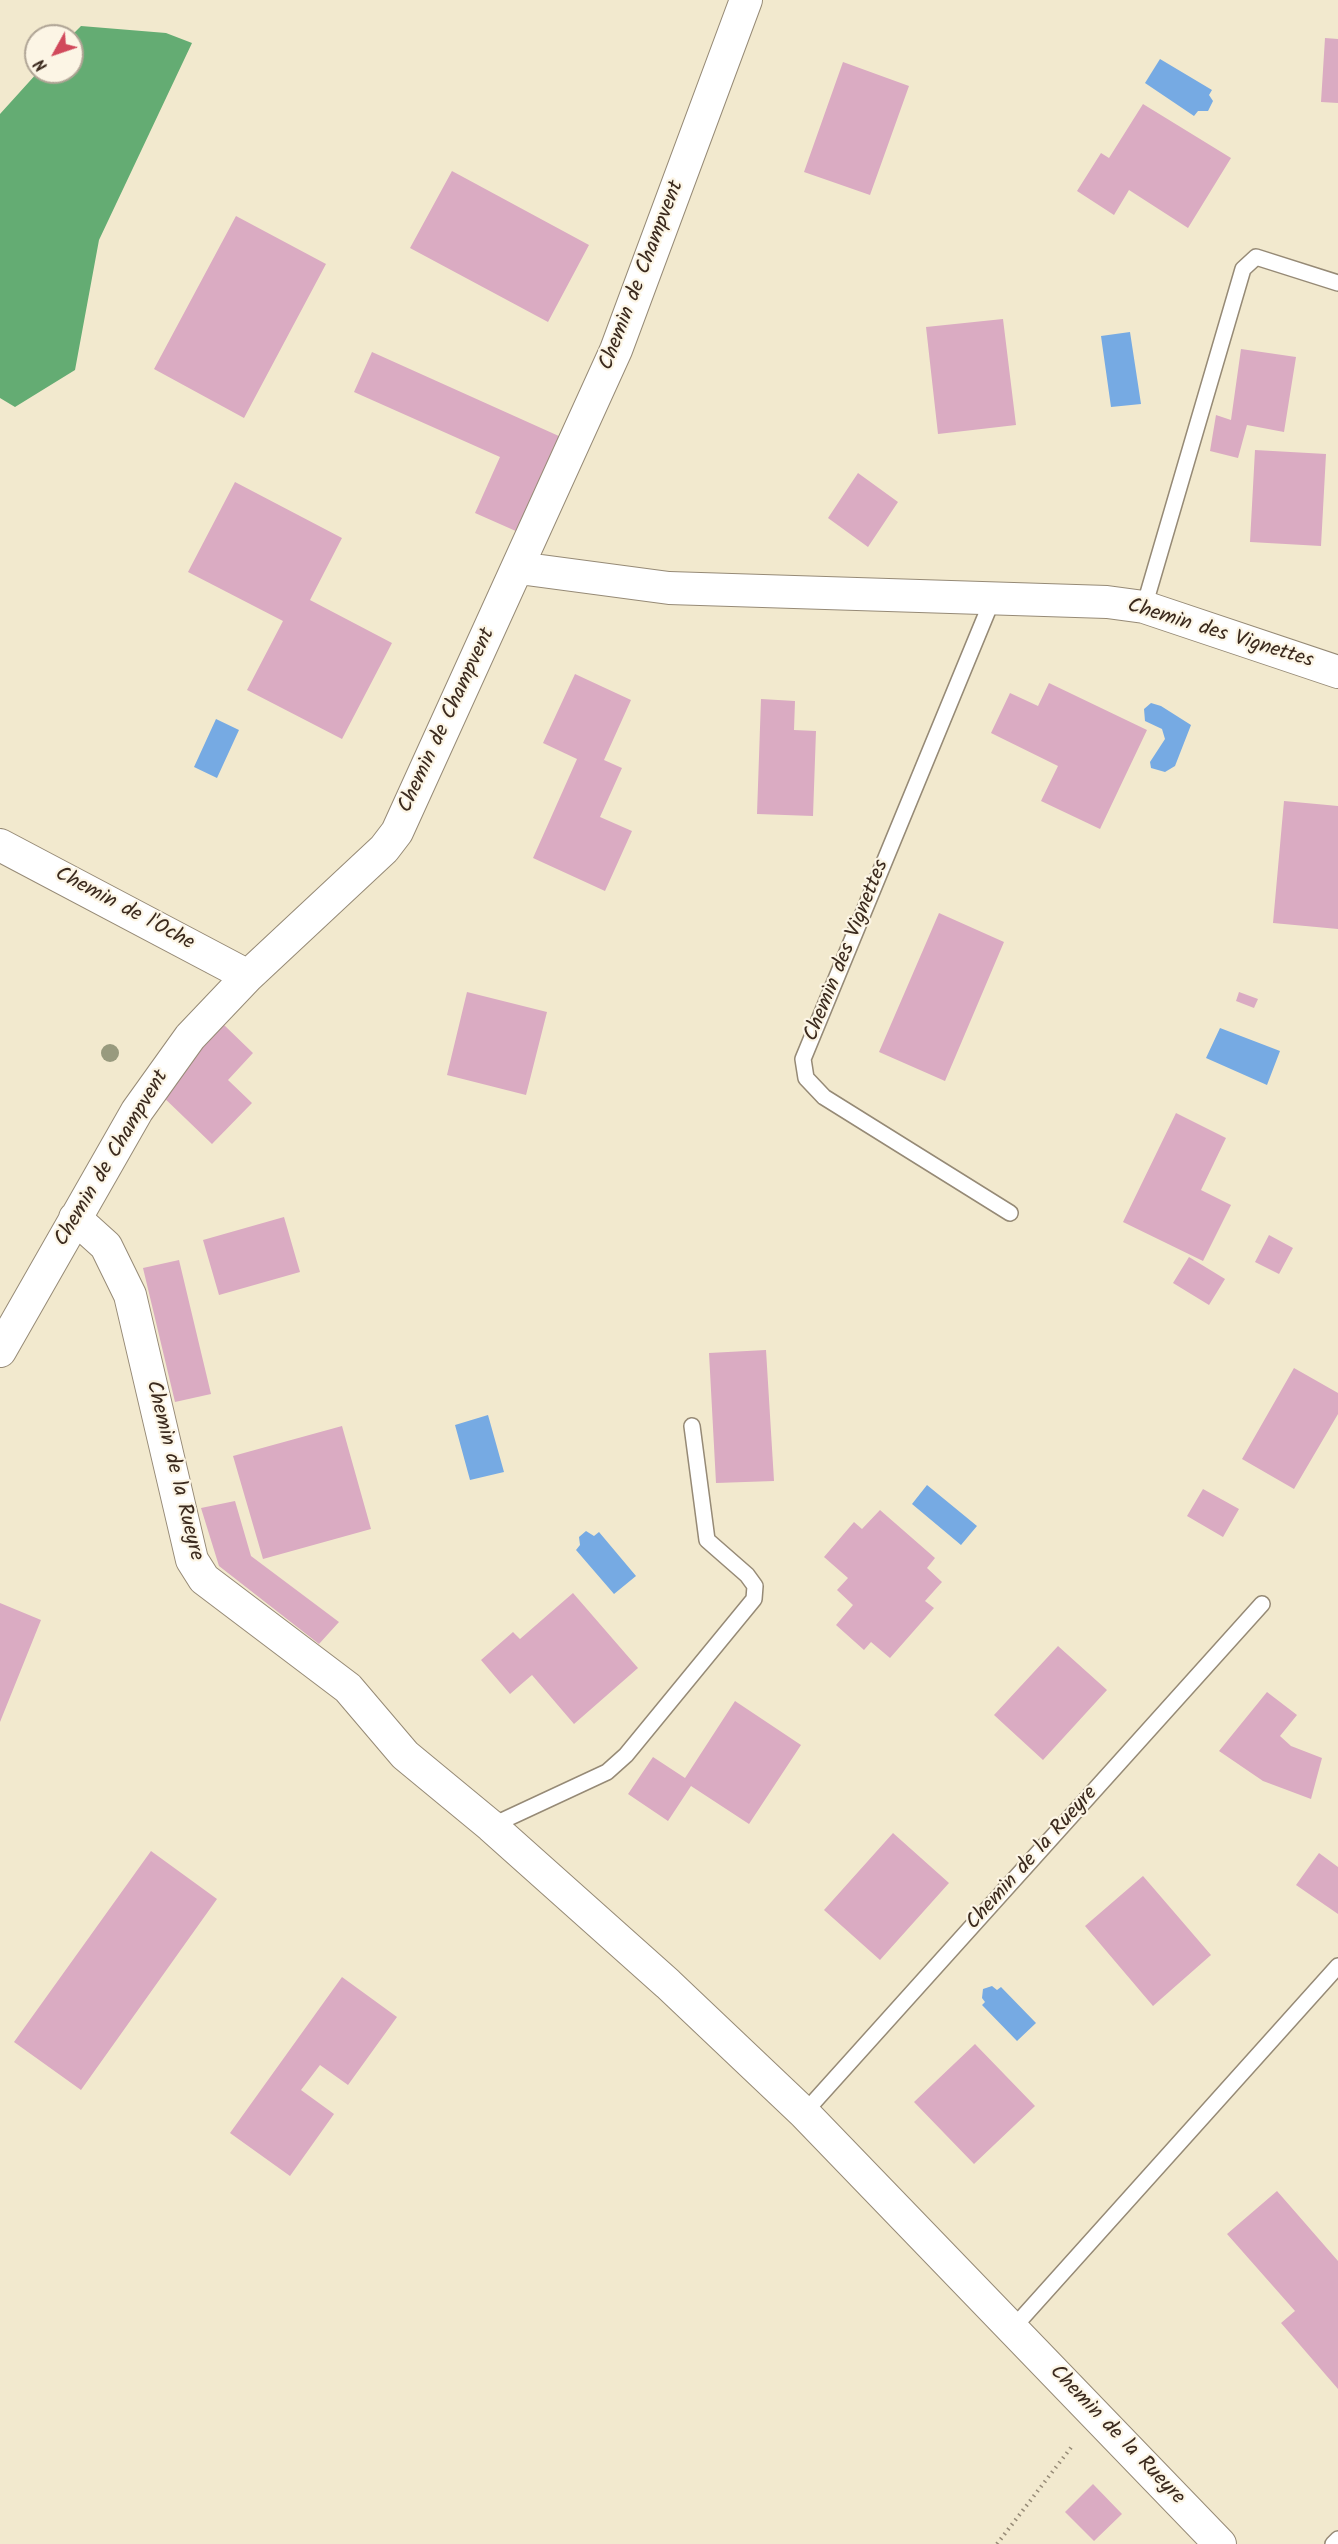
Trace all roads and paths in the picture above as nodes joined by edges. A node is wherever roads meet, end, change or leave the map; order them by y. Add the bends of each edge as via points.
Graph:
1 (746, 0) edge
2 (1338, 283) edge
3 (519, 568) junction
4 (993, 598) junction
5 (1144, 608) junction
6 (1338, 672) edge
7 (0, 844) edge
8 (248, 976) junction
9 (1011, 1213) dead end
10 (75, 1218) junction
11 (0, 1351) edge
12 (692, 1426) dead end
13 (1262, 1604) dead end
14 (491, 1826) junction
15 (1338, 1966) edge
16 (804, 2113) junction
17 (1013, 2328) junction
18 (1095, 2415) junction
19 (1338, 2539) edge
20 (997, 2544) edge
21 (1220, 2544) edge
22 (1333, 2544) edge

1 - 3 street, Chemin de Champvent via 616,351
2 - 5 lane via 1256,257 1243,269
3 - 4 street, Chemin des Vignettes via 669,588
3 - 8 street, Chemin de Champvent via 397,832 384,849
4 - 5 street, Chemin des Vignettes via 1107,602
4 - 9 lane, Chemin des Vignettes via 803,1059 806,1078 824,1097
5 - 6 street, Chemin des Vignettes
7 - 8 street, Chemin de l'Oche
8 - 10 street, Chemin de Champvent via 190,1037 158,1080
10 - 11 street, Chemin de Champvent
10 - 14 street, Chemin de la Rueyre via 106,1246 130,1295 192,1560 204,1579 348,1688 405,1755
12 - 14 lane via 707,1540 747,1575 755,1586 754,1599 626,1755 607,1772
13 - 16 lane, Chemin de la Rueyre
14 - 16 street, Chemin de la Rueyre via 668,1984
15 - 17 lane
16 - 17 street, Chemin de la Rueyre
17 - 18 street, Chemin de la Rueyre
18 - 20 path
18 - 21 street, Chemin de la Rueyre
19 - 22 lane

